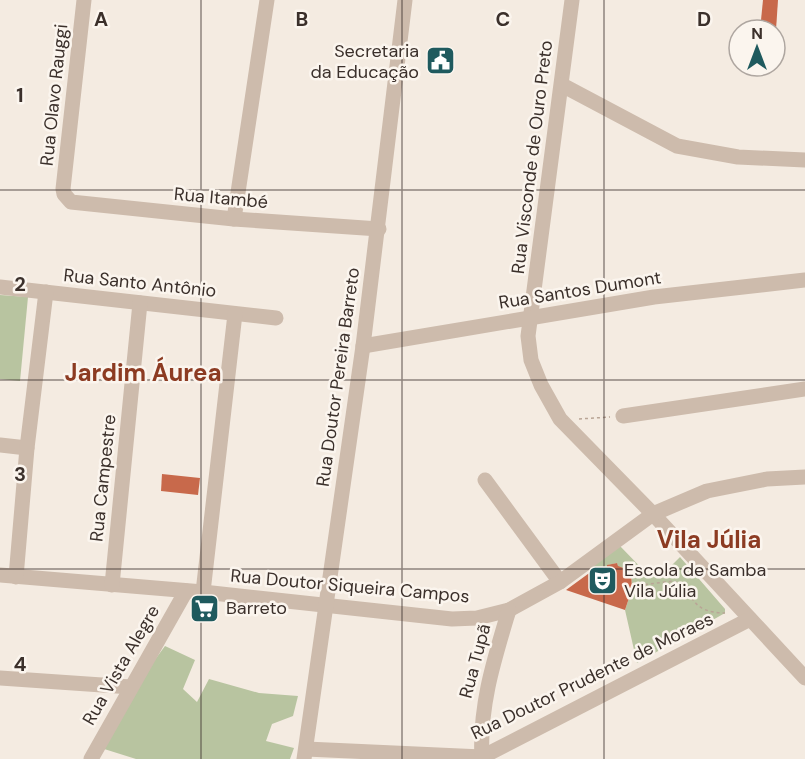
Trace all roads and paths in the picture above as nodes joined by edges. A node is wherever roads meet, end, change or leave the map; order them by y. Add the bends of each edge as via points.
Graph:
1 (84, 0) edge
2 (267, 0) edge
3 (405, 0) edge
4 (572, 0) edge
5 (562, 85) junction
6 (805, 160) edge
7 (64, 194) joint
8 (234, 219) junction
9 (379, 229) junction
10 (805, 280) edge
11 (0, 287) edge
12 (46, 292) junction
13 (140, 303) junction
14 (235, 314) junction
15 (276, 318) dead end
16 (531, 318) junction
17 (363, 346) junction
18 (805, 390) edge
19 (622, 416) joint
20 (560, 419) junction
21 (0, 445) edge
22 (27, 448) junction
23 (805, 477) edge
24 (485, 480) dead end
25 (653, 514) junction
26 (0, 575) edge
27 (16, 577) junction
28 (560, 582) junction
29 (112, 585) junction
30 (633, 586) dead end
31 (186, 591) junction
32 (203, 592) junction
33 (325, 607) junction
34 (509, 610) junction
35 (725, 613) dead end
36 (750, 619) junction
37 (0, 678) edge
38 (805, 678) edge
39 (131, 687) junction
40 (305, 754) edge
41 (482, 758) edge
42 (91, 759) edge

1 - 7 street, Rua Olavo Rauggi
2 - 8 street
3 - 9 street, Rua Doutor Pereira Barreto
4 - 5 street, Rua Visconde de Ouro Preto
5 - 6 street via 677,146 738,157
5 - 16 street, Rua Visconde de Ouro Preto
7 - 8 street, Rua Itambé via 78,205
8 - 9 street, Rua Itambé
9 - 17 street, Rua Doutor Pereira Barreto
10 - 16 street, Rua Santos Dumont via 654,297
11 - 12 street, Rua Santo Antônio
12 - 13 street, Rua Santo Antônio
12 - 22 street
13 - 14 street, Rua Santo Antônio
13 - 29 street, Rua Campestre
14 - 15 street, Rua Santo Antônio
14 - 32 street
16 - 17 street, Rua Santos Dumont
16 - 20 street, Rua Visconde de Ouro Preto via 531,360
17 - 33 street, Rua Doutor Pereira Barreto
18 - 19 street
19 - 20 path
20 - 25 street, Rua Visconde de Ouro Preto
21 - 22 street
22 - 27 street
23 - 25 street, Rua Doutor Siqueira Campos via 733,484
24 - 28 street
25 - 28 street, Rua Doutor Siqueira Campos
25 - 36 street, Rua Visconde de Ouro Preto
26 - 27 street, Rua Doutor Siqueira Campos
27 - 29 street, Rua Doutor Siqueira Campos
28 - 34 street, Rua Doutor Siqueira Campos
29 - 31 street, Rua Doutor Siqueira Campos
30 - 35 path via 674,582 697,607
31 - 32 street, Rua Doutor Siqueira Campos
31 - 39 street, Rua Vista Alegre
32 - 33 street, Rua Doutor Siqueira Campos
33 - 34 street, Rua Doutor Siqueira Campos via 452,619
33 - 40 street, Rua Doutor Pereira Barreto
34 - 41 street, Rua Tupã via 486,686
36 - 38 street, Rua Visconde de Ouro Preto
36 - 41 street, Rua Doutor Prudente de Moraes
37 - 39 street
39 - 42 street, Rua Vista Alegre
40 - 41 street, Rua Doutor Prudente de Moraes

